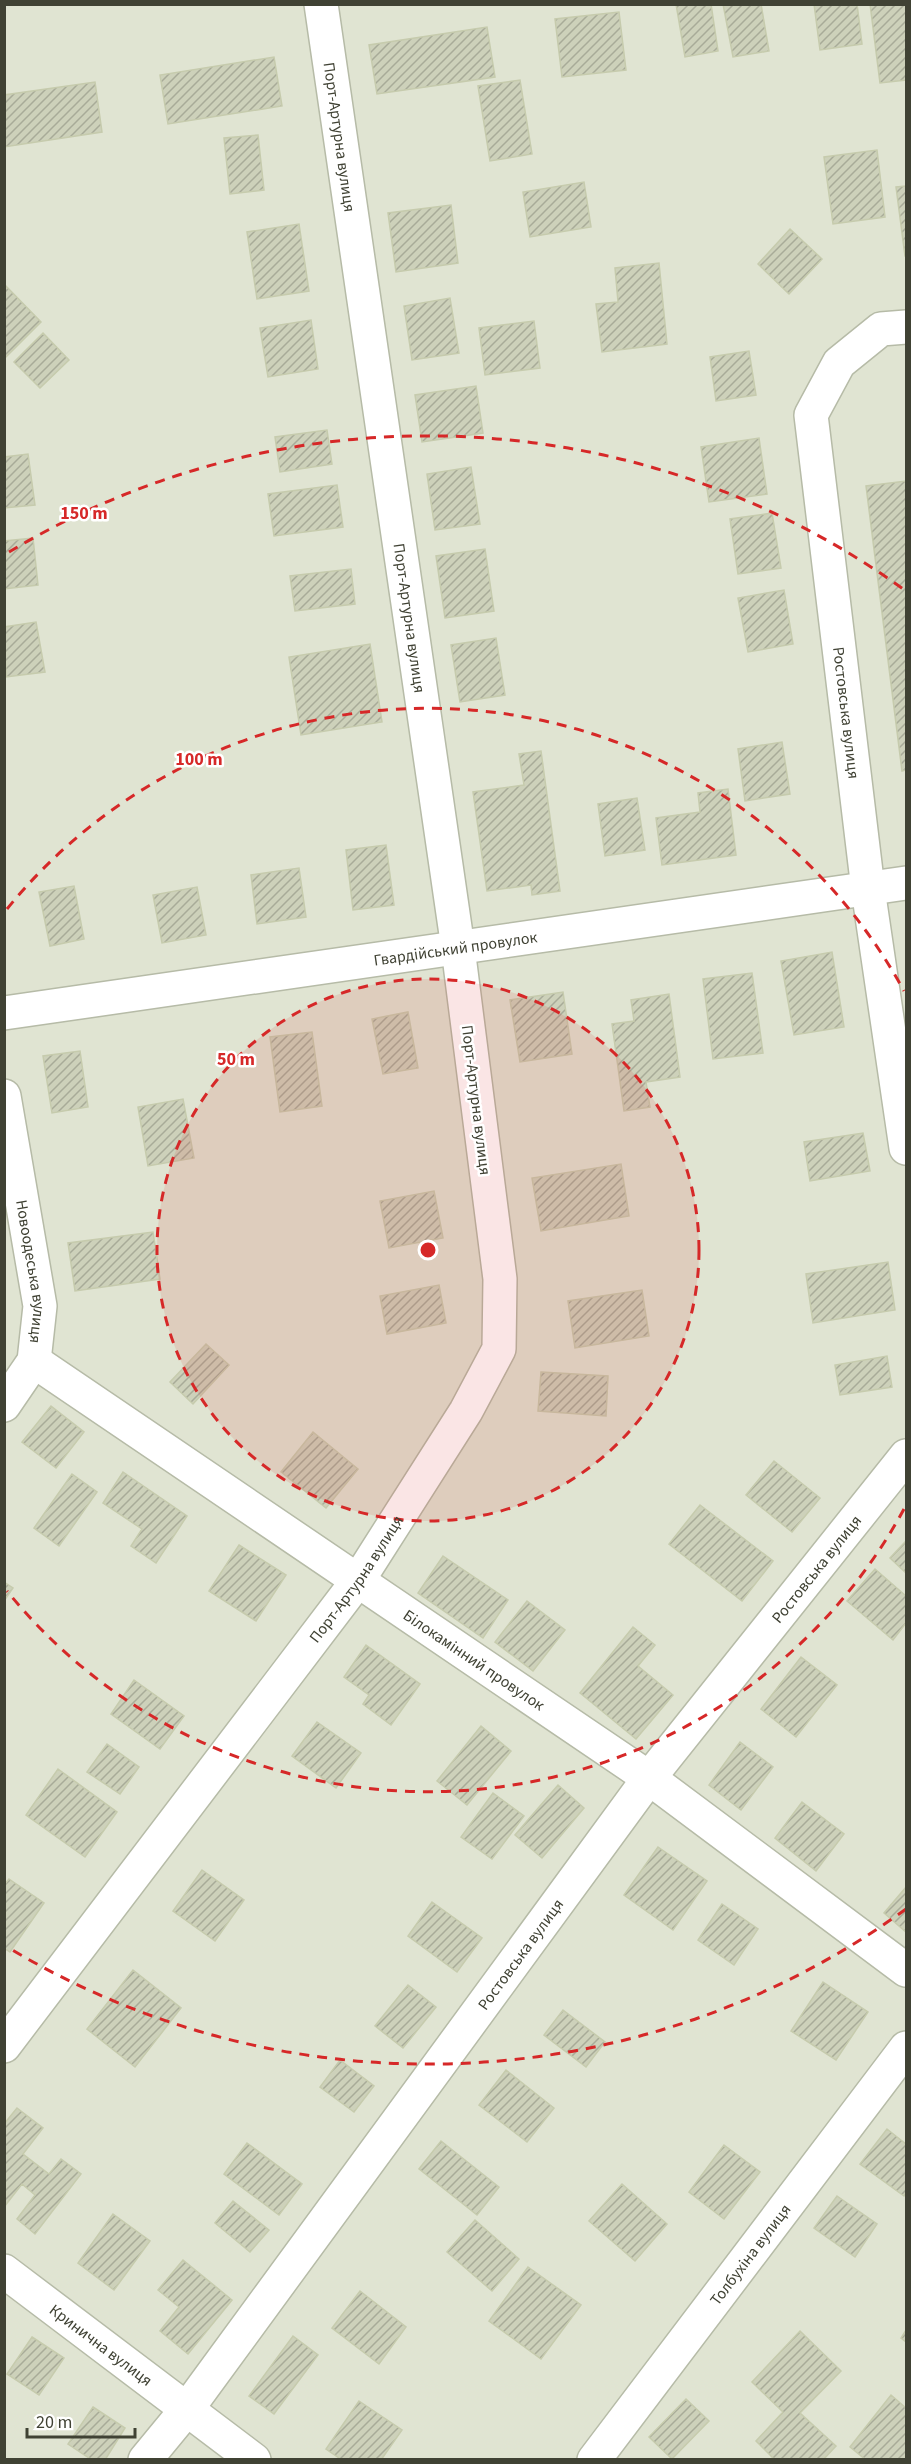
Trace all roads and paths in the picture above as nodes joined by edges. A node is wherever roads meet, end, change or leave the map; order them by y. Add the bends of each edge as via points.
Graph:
1 (321, 4) edge
2 (906, 327) edge
3 (906, 883) edge
4 (868, 889) junction
5 (458, 948) junction
6 (4, 1013) edge
7 (4, 1096) edge
8 (906, 1148) edge
9 (34, 1361) junction
10 (4, 1405) edge
11 (906, 1456) edge
12 (359, 1579) junction
13 (649, 1778) junction
14 (906, 1970) edge
15 (4, 2046) edge
16 (906, 2048) edge
17 (4, 2271) edge
18 (187, 2409) junction
19 (145, 2460) edge
20 (254, 2460) edge
21 (594, 2460) edge

1 - 5 street, Порт-Артурна вулиця
2 - 4 street, Ростовська вулиця via 882,329 839,363 811,416
3 - 4 street, Гвардійський провулок
4 - 5 street, Гвардійський провулок
4 - 8 street, Ростовська вулиця
5 - 6 street, Гвардійський провулок
5 - 12 street, Порт-Артурна вулиця via 500,1279 499,1349 466,1411
7 - 9 street, Новоодеська вулиця via 40,1306
9 - 10 street, Новоодеська вулиця
9 - 12 street, Білокамінний провулок
11 - 13 street, Ростовська вулиця
12 - 13 street, Білокамінний провулок
12 - 15 street, Порт-Артурна вулиця
13 - 14 street, Білокамінний провулок
13 - 18 street, Ростовська вулиця
16 - 21 street, Толбухіна вулиця
17 - 18 street, Кринична вулиця
18 - 19 street, Ростовська вулиця
18 - 20 street, Кринична вулиця

